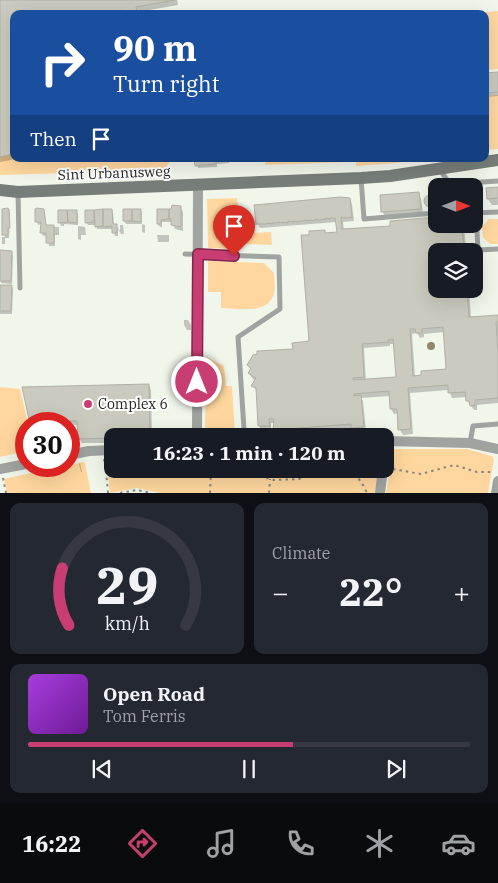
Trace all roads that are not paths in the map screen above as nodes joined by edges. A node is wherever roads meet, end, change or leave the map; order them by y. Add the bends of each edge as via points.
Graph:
1 (483, 162) edge
2 (438, 168) junction
3 (361, 178) junction
4 (498, 181) edge
5 (198, 186) junction
6 (0, 190) edge
7 (18, 192) junction
8 (498, 212) edge
9 (483, 213) edge
10 (428, 215) edge
11 (477, 233) edge
12 (498, 249) edge
13 (185, 254) dead end
14 (198, 254) junction
15 (20, 288) dead end
16 (498, 424) edge
17 (197, 428) edge
18 (244, 428) edge
19 (394, 442) edge
20 (470, 442) junction
21 (498, 449) edge
22 (104, 450) edge
23 (80, 453) edge
24 (15, 466) edge
25 (0, 469) edge
26 (384, 478) edge
27 (498, 481) edge
28 (380, 493) edge
29 (496, 493) edge

1 - 2 street, Sint Urbanusweg
2 - 3 street, Sint Urbanusweg
2 - 4 lane via 450,184
3 - 5 street, Sint Urbanusweg
3 - 10 lane via 364,219
5 - 7 street, Sint Urbanusweg
5 - 14 street
6 - 7 street, Sint Urbanusweg
7 - 15 lane
8 - 9 lane
11 - 12 lane via 478,250
13 - 14 lane
14 - 17 street
14 - 18 lane via 279,257 280,309 238,337
16 - 20 lane via 473,426
19 - 20 street
20 - 21 street
22 - 23 street
24 - 25 street
26 - 28 street
27 - 29 street

